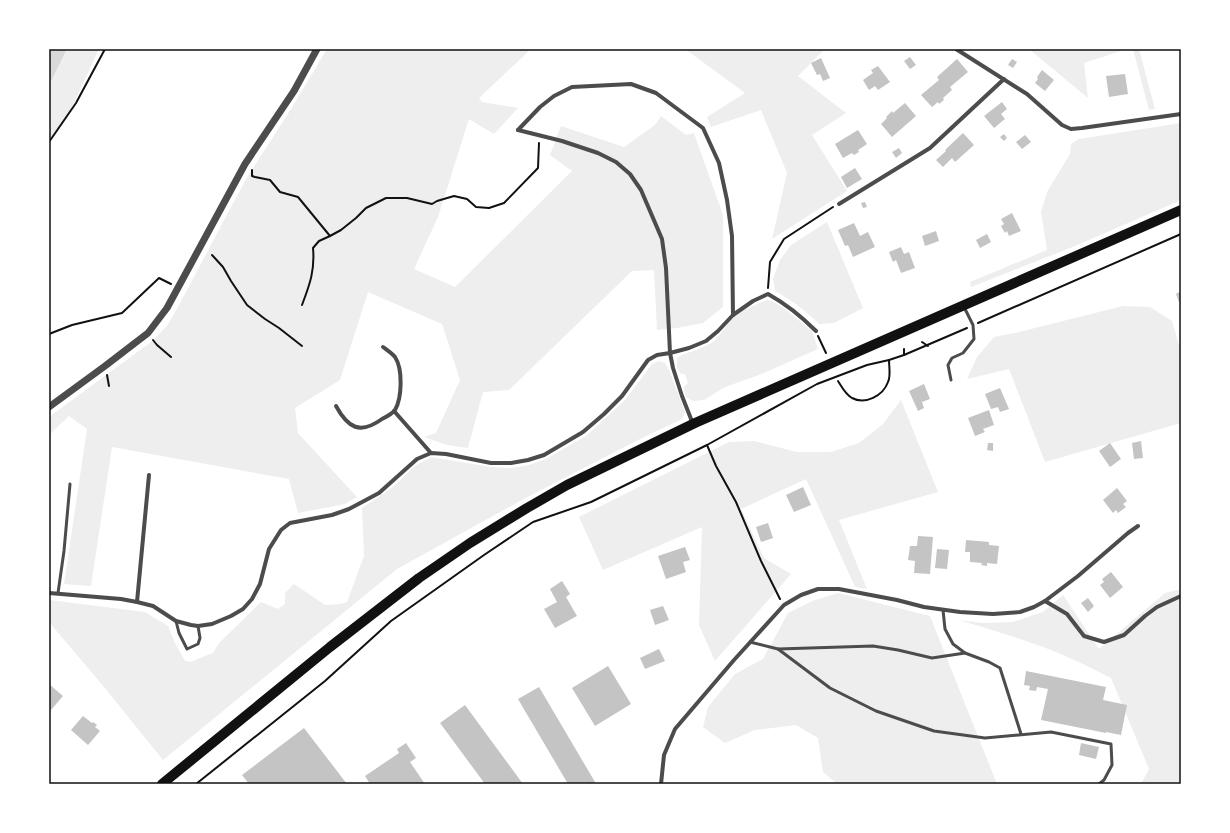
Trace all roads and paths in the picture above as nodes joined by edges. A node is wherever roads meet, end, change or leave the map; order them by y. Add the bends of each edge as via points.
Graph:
1 (105, 49) edge
2 (317, 49) edge
3 (956, 49) edge
4 (1004, 80) junction
5 (1181, 114) edge
6 (539, 136) junction
7 (49, 142) edge
8 (245, 164) junction
9 (839, 204) joint
10 (1181, 210) edge
11 (1181, 234) edge
12 (330, 236) junction
13 (212, 255) dead end
14 (178, 288) junction
15 (768, 294) junction
16 (302, 305) dead end
17 (963, 306) junction
18 (733, 315) junction
19 (973, 325) junction
20 (816, 331) joint
21 (148, 333) junction
22 (49, 334) edge
23 (922, 342) dead end
24 (302, 346) dead end
25 (928, 346) junction
26 (383, 347) dead end
27 (904, 349) dead end
28 (670, 353) junction
29 (826, 354) dead end
30 (904, 355) junction
31 (171, 357) dead end
32 (889, 360) junction
33 (951, 380) dead end
34 (838, 381) dead end
35 (336, 406) dead end
36 (49, 407) edge
37 (394, 411) junction
38 (693, 424) junction
39 (707, 445) junction
40 (431, 452) junction
41 (149, 475) dead end
42 (70, 484) dead end
43 (1138, 526) dead end
44 (49, 593) edge
45 (58, 593) junction
46 (1181, 596) edge
47 (1045, 601) junction
48 (136, 602) junction
49 (784, 605) junction
50 (942, 610) junction
51 (176, 621) junction
52 (198, 626) junction
53 (750, 642) junction
54 (778, 649) junction
55 (965, 653) junction
56 (1021, 734) junction
57 (162, 784) edge
58 (196, 784) edge
59 (661, 784) edge
60 (1099, 784) edge

1 - 7 path via 76,103
2 - 8 street via 294,91
3 - 4 street
4 - 5 street via 1027,94 1062,125 1071,129
4 - 9 street via 930,148
6 - 12 path via 538,168 504,203 488,208 476,206 467,199 454,196 432,204 407,198 386,198 366,208 341,230
6 - 18 street via 518,130 554,96 572,88 631,84 656,93 703,128 719,163 728,200 732,236
6 - 28 street via 598,153 616,162 630,174 641,190 662,238
8 - 12 path via 252,171 252,176 270,180 280,192 298,197
8 - 14 street
9 - 15 path via 784,238 770,262
10 - 17 highway
11 - 19 path
12 - 16 path via 319,241 313,248 312,279
13 - 24 path via 223,267 247,305
14 - 21 street
14 - 22 path via 159,278 122,313 72,325
15 - 18 street
15 - 20 street via 799,314
17 - 19 lane
17 - 38 highway
18 - 28 street via 706,341
19 - 25 path
19 - 33 lane via 974,339 963,353 952,358 948,365
20 - 29 path
21 - 31 path
21 - 36 street
23 - 25 path
25 - 30 path
26 - 37 street via 394,355 399,363 401,387
27 - 30 path
28 - 38 street
28 - 40 street via 657,355 648,360 622,396 604,414 583,432 544,455 511,463
30 - 32 path
32 - 34 path via 888,382 881,393 865,401 852,398 844,392
32 - 39 path via 867,365 817,384
35 - 37 street via 342,418 350,425 362,428 375,424
37 - 40 street
38 - 57 highway via 566,485 470,543 347,633
39 - 49 path
39 - 58 path via 592,502 533,522 391,621 325,681
40 - 52 street via 417,459 379,493 359,504 332,515 290,523 281,530 268,549 260,584 252,599 243,609 231,616 212,624
41 - 48 street
42 - 45 lane
43 - 47 street
44 - 45 street
45 - 48 street
46 - 47 street via 1157,607 1124,635 1104,642 1084,636 1067,614
47 - 50 street via 1020,612 993,614
48 - 51 street via 153,606
49 - 50 street via 818,589 839,589
49 - 53 street
50 - 55 lane via 945,629 953,644
51 - 52 street
51 - 52 lane via 178,633 187,649 198,644
53 - 54 lane
53 - 59 street via 674,729 664,755
54 - 55 lane via 873,646 932,658
54 - 56 lane via 830,688 876,711 934,731 985,738
55 - 56 lane via 1000,668
56 - 60 lane via 1050,732 1111,744 1112,765

